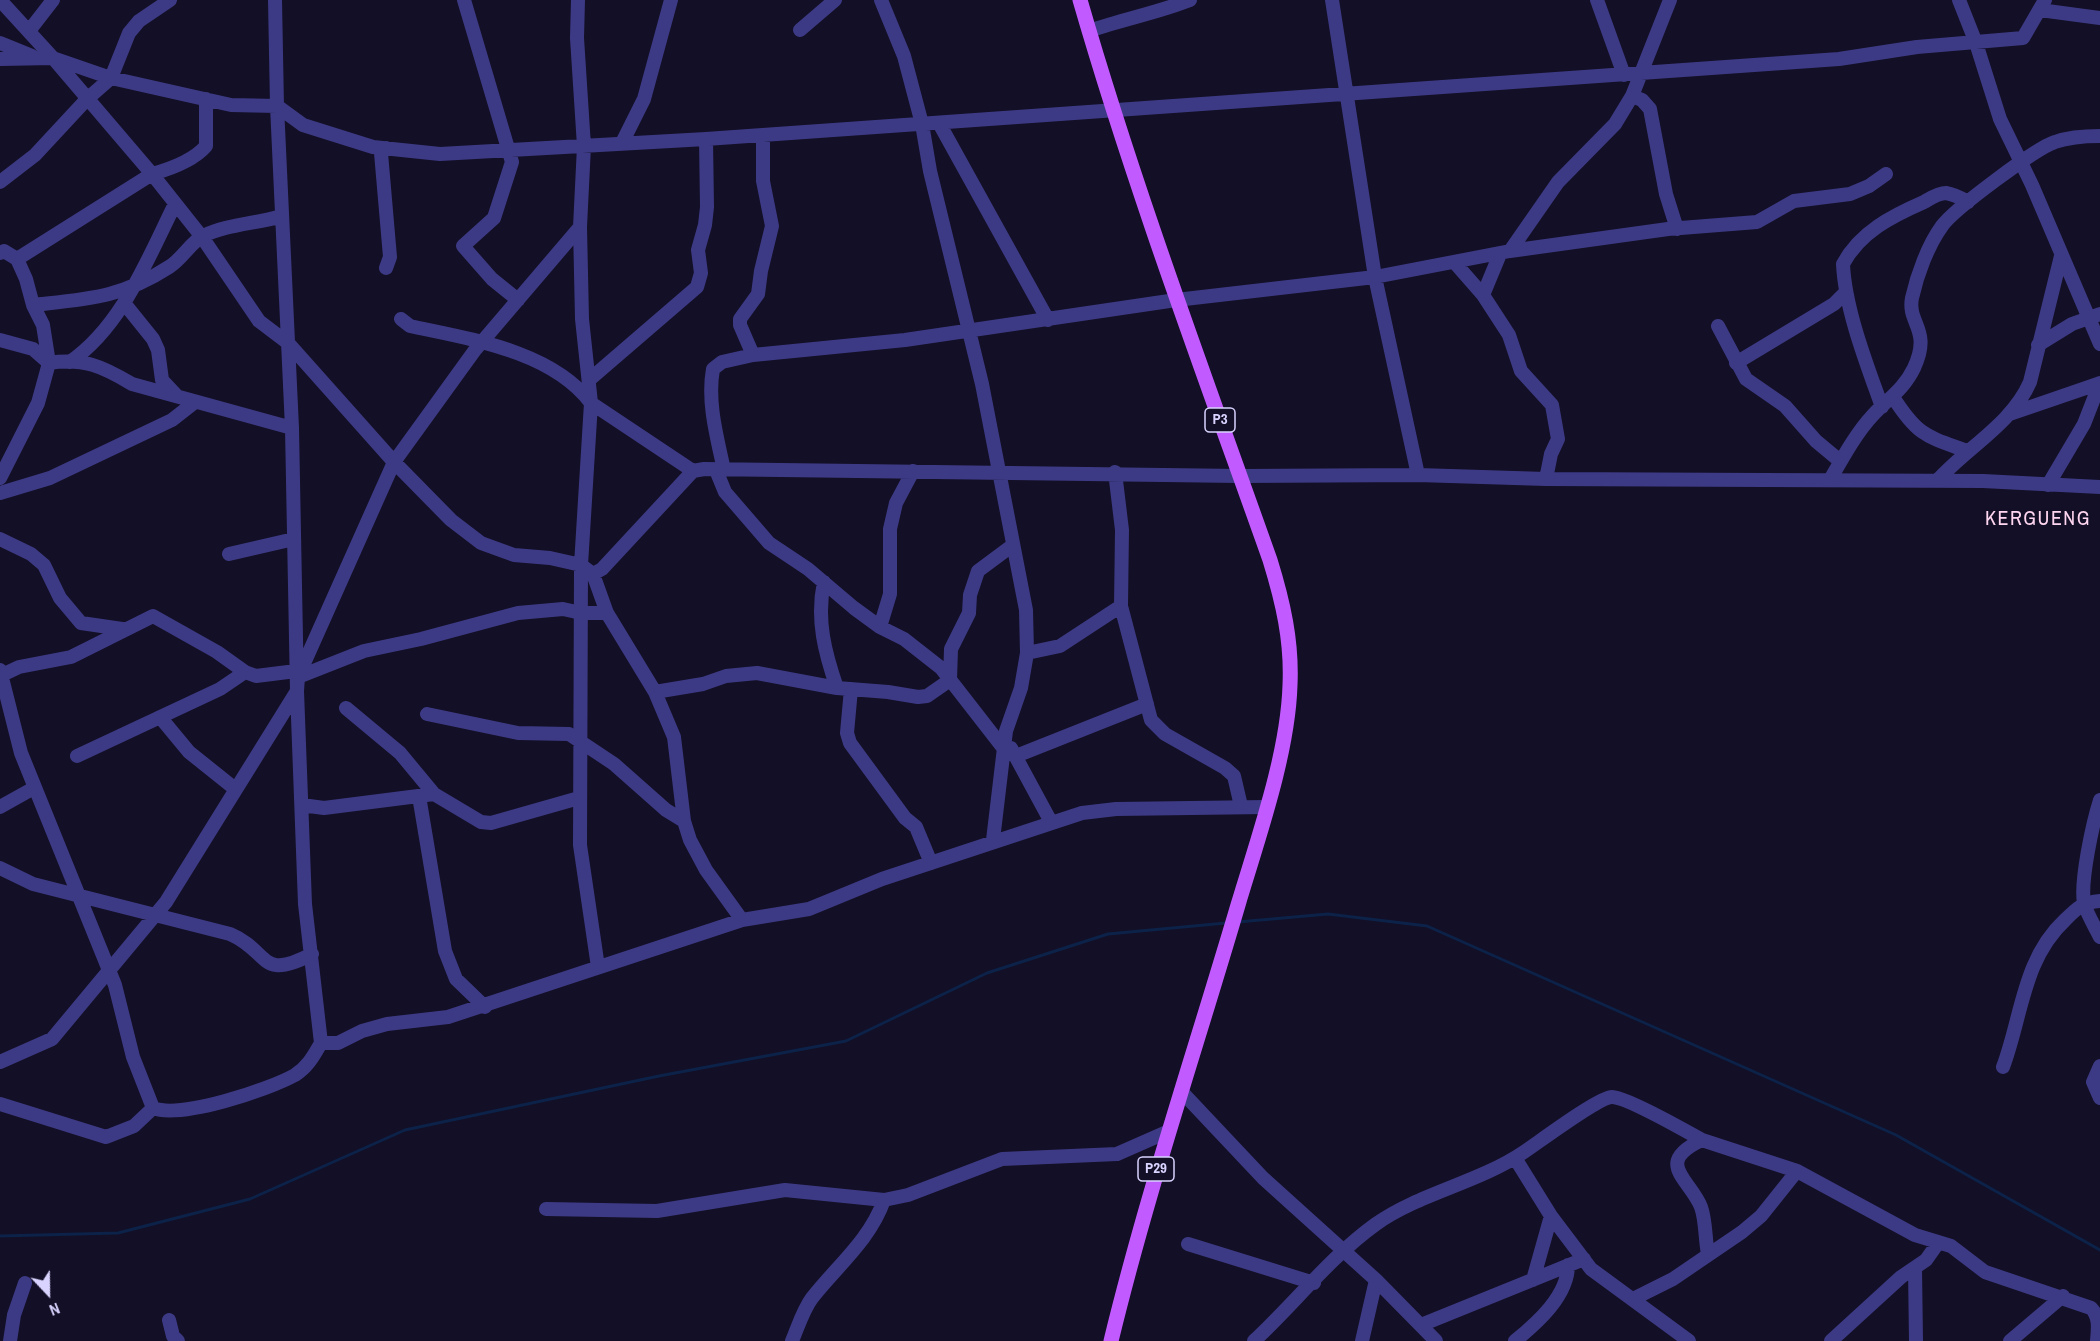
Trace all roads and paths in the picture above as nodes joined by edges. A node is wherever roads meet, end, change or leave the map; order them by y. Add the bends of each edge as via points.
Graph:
1 (0, 0) edge
2 (53, 0) edge
3 (170, 0) edge
4 (275, 0) edge
5 (465, 0) edge
6 (578, 0) edge
7 (670, 0) edge
8 (835, 0) edge
9 (881, 0) edge
10 (1080, 0) edge
11 (1190, 0) edge
12 (1332, 0) edge
13 (1596, 0) edge
14 (1670, 0) edge
15 (1959, 0) edge
16 (2043, 5) edge
17 (2100, 18) edge
18 (800, 30) dead end
19 (29, 31) junction
20 (1089, 31) junction
21 (1976, 43) junction
22 (0, 44) edge
23 (34, 57) junction
24 (53, 58) junction
25 (0, 59) edge
26 (1641, 74) junction
27 (1624, 75) junction
28 (111, 78) junction
29 (1344, 93) junction
30 (1632, 96) junction
31 (87, 99) junction
32 (206, 99) junction
33 (277, 106) junction
34 (1112, 109) junction
35 (939, 123) junction
36 (922, 124) junction
37 (763, 135) junction
38 (2100, 136) edge
39 (706, 139) junction
40 (622, 143) junction
41 (584, 146) junction
42 (386, 148) junction
43 (510, 149) junction
44 (2021, 164) junction
45 (152, 174) junction
46 (1886, 174) dead end
47 (0, 182) edge
48 (1968, 202) junction
49 (175, 204) junction
50 (282, 216) junction
51 (580, 227) junction
52 (1677, 229) junction
53 (202, 237) junction
54 (0, 253) edge
55 (1505, 253) junction
56 (2061, 256) junction
57 (17, 259) junction
58 (1455, 263) junction
59 (387, 268) dead end
60 (1375, 277) junction
61 (132, 288) junction
62 (1846, 292) junction
63 (1483, 295) junction
64 (518, 300) junction
65 (1176, 300) junction
66 (124, 303) junction
67 (33, 305) junction
68 (2095, 315) edge
69 (401, 318) dead end
70 (1048, 320) junction
71 (1718, 326) dead end
72 (970, 330) junction
73 (0, 340) edge
74 (483, 342) junction
75 (288, 343) junction
76 (2100, 344) edge
77 (2038, 345) junction
78 (753, 355) junction
79 (73, 360) junction
80 (49, 363) junction
81 (1736, 363) junction
82 (588, 380) junction
83 (43, 381) junction
84 (2100, 383) edge
85 (178, 398) junction
86 (195, 402) junction
87 (1888, 402) junction
88 (591, 403) junction
89 (2010, 414) junction
90 (292, 428) junction
91 (1967, 451) junction
92 (1840, 461) junction
93 (394, 462) junction
94 (720, 470) junction
95 (693, 471) junction
96 (913, 471) junction
97 (1115, 472) junction
98 (1000, 473) junction
99 (1419, 475) junction
100 (1240, 476) junction
101 (0, 478) edge
102 (1546, 479) junction
103 (1830, 480) junction
104 (1937, 481) junction
105 (2048, 485) junction
106 (2100, 487) edge
107 (0, 493) edge
108 (0, 539) edge
109 (294, 539) junction
110 (1013, 545) junction
111 (229, 554) dead end
112 (581, 565) junction
113 (593, 574) junction
114 (824, 582) junction
115 (1121, 606) junction
116 (580, 613) junction
117 (607, 613) junction
118 (880, 627) junction
119 (122, 629) junction
120 (1027, 653) junction
121 (245, 672) junction
122 (0, 673) edge
123 (297, 680) junction
124 (950, 680) junction
125 (837, 688) junction
126 (851, 689) junction
127 (655, 692) junction
128 (1147, 704) junction
129 (345, 708) dead end
130 (427, 714) dead end
131 (160, 717) junction
132 (579, 741) junction
133 (1008, 748) junction
134 (77, 756) dead end
135 (34, 788) junction
136 (234, 788) junction
137 (434, 794) junction
138 (419, 796) junction
139 (579, 798) junction
140 (2100, 800) edge
141 (302, 805) junction
142 (0, 807) edge
143 (1241, 807) junction
144 (1266, 807) junction
145 (684, 821) junction
146 (1051, 822) junction
147 (993, 840) junction
148 (2100, 852) edge
149 (931, 863) junction
150 (2087, 863) junction
151 (0, 868) edge
152 (81, 897) junction
153 (2100, 901) edge
154 (2084, 902) junction
155 (156, 914) junction
156 (742, 920) junction
157 (2100, 938) edge
158 (312, 954) junction
159 (598, 967) junction
160 (108, 970) junction
161 (1210, 1000) joint
162 (485, 1007) junction
163 (321, 1043) junction
164 (0, 1062) edge
165 (2100, 1066) edge
166 (2003, 1067) dead end
167 (1181, 1090) junction
168 (2100, 1098) edge
169 (0, 1104) edge
170 (153, 1108) junction
171 (1167, 1132) junction
172 (1702, 1140) junction
173 (1515, 1158) junction
174 (1797, 1172) junction
175 (884, 1200) junction
176 (546, 1209) dead end
177 (1551, 1216) junction
178 (1938, 1243) junction
179 (1188, 1244) dead end
180 (1344, 1250) junction
181 (1708, 1254) junction
182 (1584, 1259) junction
183 (1568, 1266) junction
184 (1915, 1268) junction
185 (1376, 1280) junction
186 (1533, 1280) junction
187 (25, 1283) dead end
188 (1314, 1283) junction
189 (2063, 1296) junction
190 (1633, 1299) junction
191 (169, 1320) dead end
192 (1421, 1325) junction
193 (1432, 1339) edge
194 (10, 1341) edge
195 (178, 1341) edge
196 (792, 1341) edge
197 (1111, 1341) edge
198 (1254, 1341) edge
199 (1362, 1341) edge
200 (1515, 1341) edge
201 (1689, 1341) edge
202 (1831, 1341) edge
203 (1916, 1341) edge
204 (2010, 1341) edge
205 (2097, 1341) edge

1 - 19 street
2 - 19 street
3 - 28 street via 139,21 129,33
4 - 33 street
5 - 43 street
6 - 41 street
7 - 40 street via 644,99
8 - 18 street
9 - 36 street via 901,47
10 - 20 main road, P3
11 - 20 street
12 - 29 street
13 - 27 street
14 - 26 street
15 - 21 street
16 - 17 street
16 - 21 street via 2023,38
19 - 24 street
20 - 34 main road, P3
21 - 26 street via 1839,59
21 - 44 street via 2000,119
22 - 23 street
23 - 24 street
23 - 25 street
24 - 28 street
24 - 31 street
26 - 27 street
26 - 30 street
27 - 29 street
28 - 31 street
28 - 32 street
29 - 34 street
29 - 60 street
30 - 52 street via 1650,109 1666,194
30 - 55 street via 1615,124 1558,182
31 - 45 street
31 - 47 street via 35,155
32 - 33 street via 231,105
32 - 45 street via 206,146 168,170
33 - 42 street via 303,125
33 - 50 street
34 - 35 street
34 - 65 main road, P3
35 - 36 street
35 - 70 street
36 - 37 street
36 - 72 street
37 - 39 street
37 - 78 street via 763,181 772,226 758,294 740,319
38 - 44 street via 2055,142
39 - 40 street
39 - 82 street via 707,207 698,250 700,281
40 - 41 street
41 - 43 street
41 - 51 street
42 - 43 street via 440,154
42 - 59 street via 381,153 390,257
43 - 64 street via 510,176 494,218 463,246 492,279
44 - 48 street
44 - 56 street
45 - 49 street
45 - 57 street
46 - 52 street via 1869,186 1841,196 1794,201 1757,222
48 - 62 street via 1947,193 1939,194 1881,222 1843,264
48 - 87 street via 1940,227 1926,256 1912,299 1921,347 1906,384
49 - 53 street
49 - 61 street
50 - 53 street via 237,228 226,226
50 - 75 street
51 - 64 street
51 - 82 street
52 - 55 street
53 - 61 street via 179,261
53 - 75 street via 259,321
54 - 57 street via 8,251
55 - 58 street
55 - 63 street
56 - 68 street
56 - 77 street
57 - 67 street
58 - 60 street
58 - 63 street
60 - 65 street
60 - 99 street
61 - 66 street
61 - 67 street via 104,298
62 - 81 street via 1834,304
62 - 87 street
63 - 102 street via 1509,335 1521,371 1552,405 1558,439
64 - 74 street
65 - 70 street
65 - 100 main road, P3
66 - 79 street via 98,340
66 - 85 street via 153,339 162,380
67 - 80 street via 43,325
68 - 76 street
68 - 77 street
69 - 74 street via 410,326
70 - 72 street
71 - 81 street
72 - 78 street
72 - 98 street
73 - 80 street via 33,349
74 - 88 street via 557,371
74 - 93 street
75 - 90 street
75 - 93 street
77 - 89 street via 2030,382
78 - 94 street via 722,362 713,369
79 - 80 street
79 - 83 street
79 - 85 street
80 - 83 street
81 - 92 street via 1746,379 1785,406
82 - 88 street
83 - 101 street via 38,403
84 - 89 street
84 - 105 street via 2084,424
85 - 86 street
86 - 90 street
86 - 107 street via 172,420 50,478
87 - 91 street via 1928,437
87 - 92 street via 1872,416
88 - 95 street
88 - 112 street
89 - 91 street
90 - 109 street
91 - 104 street
92 - 103 street
93 - 112 street via 451,520 481,543 514,555
93 - 123 street
94 - 95 street
94 - 96 street
94 - 114 street via 725,492 748,522 769,543
95 - 113 street
96 - 98 street
96 - 118 street via 896,502 890,529 890,594
97 - 98 street
97 - 100 street
97 - 115 street via 1122,522
98 - 110 street
99 - 100 street
99 - 102 street
100 - 144 main road, P3 via 1273,570 1290,641 1290,687
102 - 103 street
103 - 104 street
104 - 105 street
105 - 106 street
108 - 119 street via 44,565 60,598 81,623
109 - 111 street
109 - 123 street
110 - 120 street via 1026,610
110 - 124 street via 978,571 969,613 951,649
112 - 113 street
112 - 116 street
113 - 117 street
114 - 118 street
114 - 125 street via 820,598 823,648
115 - 120 street via 1060,646
115 - 128 street
116 - 117 street
116 - 123 street via 563,609 518,613 364,651
116 - 132 street
117 - 127 street
118 - 124 street via 921,651
119 - 121 street via 153,616
119 - 122 street via 60,661
120 - 133 street
121 - 123 street
121 - 131 street via 220,689
122 - 135 street
123 - 136 street
123 - 141 street
124 - 126 street via 924,697
124 - 133 street
125 - 126 street
125 - 127 street via 757,673
126 - 149 street via 846,733 850,743 905,818 916,827
127 - 145 street via 674,737
128 - 133 street
128 - 143 street via 1150,720 1165,734 1234,777
129 - 137 street via 400,753
130 - 132 street via 518,733 569,734
131 - 134 street
131 - 136 street via 189,752
132 - 139 street
132 - 145 street
133 - 146 street
133 - 147 street
135 - 142 street
135 - 152 street
136 - 155 street
137 - 138 street
137 - 139 street via 481,822 491,823
138 - 141 street via 324,808
138 - 162 street via 445,951 456,979
139 - 159 street via 580,845
140 - 150 street
141 - 158 street via 305,903
143 - 144 street
143 - 146 street via 1116,808
144 - 161 main road, P3
145 - 156 street via 706,870
146 - 147 street
147 - 149 street
148 - 150 street
149 - 156 street via 809,909
150 - 154 street
151 - 152 street via 33,884
152 - 155 street
152 - 160 street
153 - 154 street
154 - 157 street
154 - 166 street via 2051,933 2033,964
155 - 158 street via 242,939 263,961 274,965 289,964
155 - 160 street
156 - 159 street
158 - 163 street
159 - 162 street
160 - 164 street via 52,1039
160 - 170 street via 133,1057
161 - 167 main road, P29
162 - 163 street via 448,1017 387,1024 338,1043
163 - 170 street via 306,1066 215,1106 164,1112
165 - 168 street via 2093,1082
167 - 171 main road, P29
167 - 180 street via 1263,1178
169 - 170 street via 106,1137 134,1126
171 - 175 street via 1117,1154 1002,1159 908,1195
171 - 197 main road, P29
172 - 173 street via 1615,1096 1598,1100
172 - 174 street
172 - 181 street via 1688,1146 1678,1166 1683,1183 1700,1205
173 - 177 street
173 - 180 street via 1407,1207 1378,1223
174 - 178 street via 1896,1226
174 - 181 street via 1761,1216
175 - 176 street via 785,1190 657,1210
175 - 196 street via 857,1248 810,1301
177 - 182 street
177 - 186 street
178 - 184 street
178 - 189 street via 1952,1246 1985,1272
179 - 188 street
180 - 185 street
180 - 188 street
181 - 190 street via 1673,1279
182 - 183 street
182 - 190 street via 1591,1269
183 - 186 street
183 - 200 street via 1568,1280 1538,1322
184 - 202 street
184 - 203 street
185 - 192 street
185 - 199 street
186 - 192 street
187 - 194 street
188 - 198 street
189 - 204 street
189 - 205 street via 2096,1312
190 - 201 street
191 - 195 street
192 - 193 street

